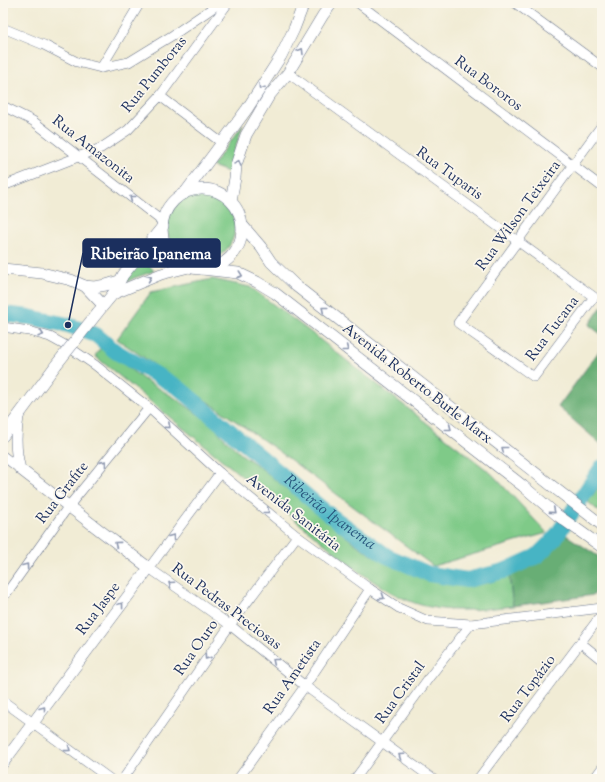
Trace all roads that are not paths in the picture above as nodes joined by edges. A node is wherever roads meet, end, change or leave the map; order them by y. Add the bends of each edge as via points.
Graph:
1 (140, 3) edge
2 (220, 3) edge
3 (228, 3) edge
4 (304, 3) edge
5 (332, 3) edge
6 (358, 3) edge
7 (515, 3) edge
8 (3, 28) edge
9 (101, 68) junction
10 (602, 68) edge
11 (288, 73) junction
12 (160, 96) junction
13 (3, 106) edge
14 (602, 125) edge
15 (222, 143) junction
16 (79, 157) junction
17 (573, 165) junction
18 (3, 186) edge
19 (602, 187) edge
20 (184, 194) junction
21 (231, 201) junction
22 (163, 224) junction
23 (243, 226) junction
24 (518, 241) junction
25 (189, 267) junction
26 (3, 269) edge
27 (202, 269) junction
28 (119, 281) junction
29 (85, 286) junction
30 (113, 294) junction
31 (594, 297) joint
32 (101, 309) junction
33 (3, 327) edge
34 (534, 377) joint
35 (149, 408) junction
36 (18, 417) junction
37 (3, 436) edge
38 (3, 456) edge
39 (20, 469) junction
40 (220, 473) junction
41 (68, 507) junction
42 (602, 524) edge
43 (297, 536) junction
44 (602, 547) edge
45 (148, 568) junction
46 (370, 589) junction
47 (3, 598) edge
48 (602, 608) edge
49 (602, 614) edge
50 (471, 624) junction
51 (230, 625) junction
52 (581, 644) junction
53 (602, 660) edge
54 (305, 686) junction
55 (3, 701) edge
56 (32, 723) junction
57 (382, 743) junction
58 (3, 763) edge
59 (602, 768) edge
60 (110, 779) edge
61 (124, 779) edge
62 (238, 779) edge
63 (355, 779) edge
64 (433, 779) edge
65 (478, 779) edge
66 (594, 779) edge

1 - 9 street
2 - 9 street via 129,62
3 - 12 street, Rua Pumboras
4 -> 15 main road via 281,56 248,109
11 -> 5 main road
6 - 17 street, Rua Bororos
7 - 10 street
8 - 9 street via 77,62
21 -> 11 main road via 236,165 246,135 270,96
11 - 24 street, Rua Tuparis
12 - 15 street
12 - 16 street, Rua Pumboras via 128,130 101,148
13 - 16 street, Rua Amazonita via 33,121
14 - 17 street, Rua Wilson Teixeira
15 - 20 main road
16 - 18 street, Rua Pumboras
22 -> 16 street, Rua Amazonita
17 - 19 street, Rua Bororos
17 - 24 street, Rua Wilson Teixeira
20 - 21 main road via 196,190 209,190
20 - 22 main road via 170,205
21 - 23 main road via 239,213
22 - 25 main road via 166,246 176,259
22 - 28 main road
23 - 27 main road via 241,242 232,256 218,266
42 -> 23 main road, Avenida Roberto Burle Marx via 296,286 271,262
24 - 31 street, Rua Tuparis
24 - 34 street, Rua Wilson Teixeira via 458,323
25 - 27 main road
30 -> 25 main road via 161,274
26 - 29 main road via 42,273
27 -> 44 main road, Avenida Roberto Burle Marx via 238,273 275,293 557,515
28 - 29 main road via 101,287
28 - 30 main road
29 - 32 main road
30 - 32 main road
31 - 34 street, Rua Tucana
32 - 36 main road, bridge
33 -> 35 street, Avenida Sanitária via 50,337 70,348
35 -> 40 street, Avenida Sanitária
41 -> 35 street, Rua Grafite
36 - 37 main road
36 - 39 main road via 16,442
38 - 39 street, Rua Pedras Preciosas
39 - 41 main road, Rua Pedras Preciosas
40 -> 43 street, Avenida Sanitária
45 -> 40 street, Rua Jaspe
45 -> 41 main road, Rua Pedras Preciosas
47 -> 41 street, Rua Grafite
43 - 46 street, Avenida Sanitária
43 - 51 street, Rua Ouro
51 -> 45 street, Rua Pedras Preciosas
56 -> 45 main road, Rua Jaspe
46 -> 50 street, Avenida Sanitária via 399,608 428,621
46 - 54 street, Rua Ametista
48 - 50 street, Avenida Sanitária
49 - 52 street, Rua Topázio
50 - 57 street, Rua Cristal
54 -> 51 street, Rua Pedras Preciosas
51 -> 61 street, Rua Ouro
52 - 53 street
52 - 65 street, Rua Topázio
54 - 57 street, Rua Pedras Preciosas
54 - 62 street, Rua Ametista
55 - 56 street
56 - 58 main road, Rua Jaspe
56 -> 60 street
57 - 63 street, Rua Cristal
64 -> 57 street, Rua Pedras Preciosas
59 - 66 street

